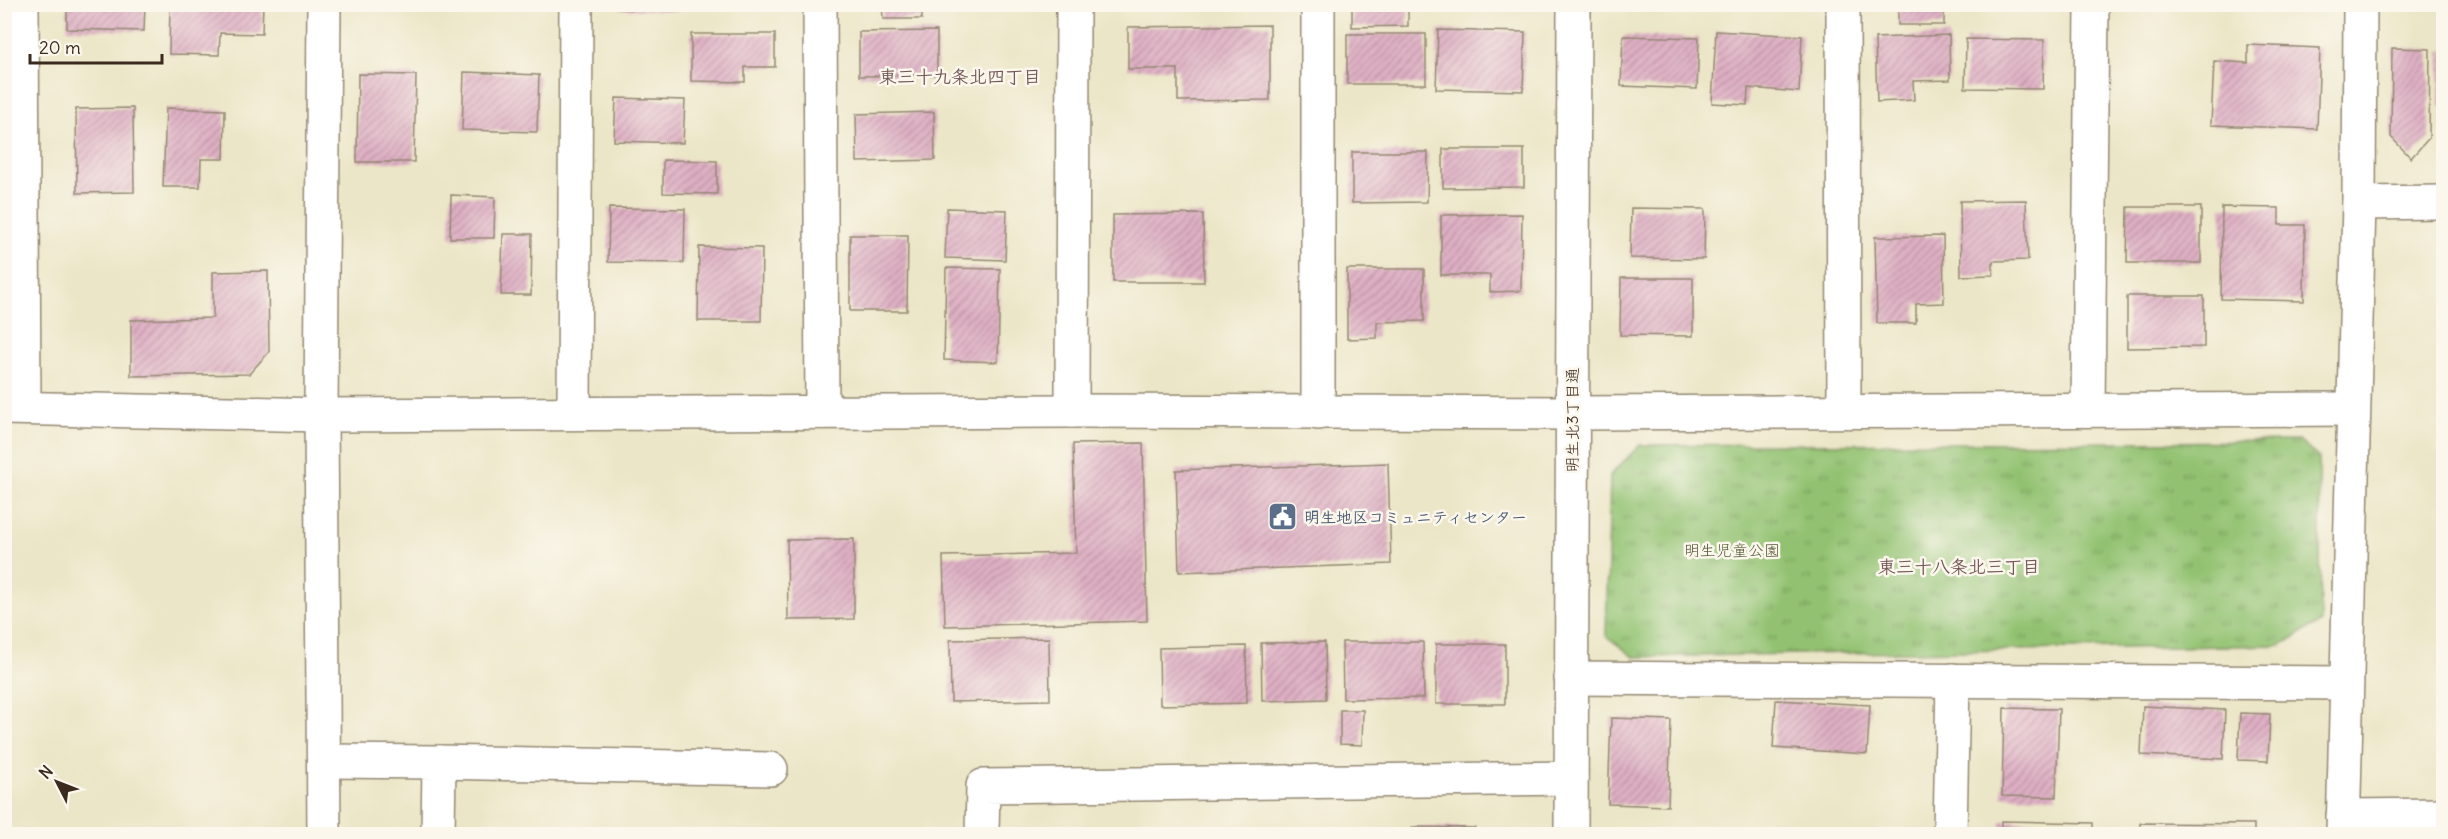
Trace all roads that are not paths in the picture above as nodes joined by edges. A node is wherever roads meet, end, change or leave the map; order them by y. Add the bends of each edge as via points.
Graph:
1 (22, 4) edge
2 (324, 4) edge
3 (576, 4) edge
4 (820, 4) edge
5 (1073, 4) edge
6 (1318, 4) edge
7 (1574, 4) edge
8 (1843, 4) edge
9 (2092, 4) edge
10 (2360, 4) edge
11 (2444, 202) edge
12 (2359, 203) junction
13 (14, 408) edge
14 (2352, 409) junction
15 (2088, 410) junction
16 (1072, 411) junction
17 (1844, 411) junction
18 (822, 412) junction
19 (574, 413) junction
20 (1318, 413) junction
21 (1572, 413) junction
22 (321, 415) junction
23 (1571, 678) junction
24 (1953, 680) junction
25 (2346, 683) junction
26 (324, 761) junction
27 (439, 762) junction
28 (771, 769) dead end
29 (1571, 778) junction
30 (2444, 815) edge
31 (2343, 825) edge
32 (324, 834) edge
33 (438, 834) edge
34 (982, 834) edge
35 (1571, 834) edge
36 (1950, 834) edge

1 - 13 street
2 - 22 street
3 - 19 street
4 - 18 street
5 - 16 street
6 - 20 street
7 - 21 street, 明生北3丁目通
8 - 17 street
9 - 15 street
10 - 12 street
11 - 12 street
12 - 14 street
13 - 22 street
14 - 15 street
14 - 25 street
15 - 17 street
16 - 18 street
16 - 20 street
17 - 21 street
18 - 19 street
19 - 22 street
20 - 21 street
21 - 23 street, 明生北3丁目通
22 - 26 street
23 - 24 street
23 - 29 street, 明生北3丁目通
24 - 25 street
24 - 36 street
25 - 31 street
26 - 27 street
26 - 32 street
27 - 28 street
27 - 33 street
29 - 34 street via 983,786
29 - 35 street, 明生北3丁目通
30 - 31 street

